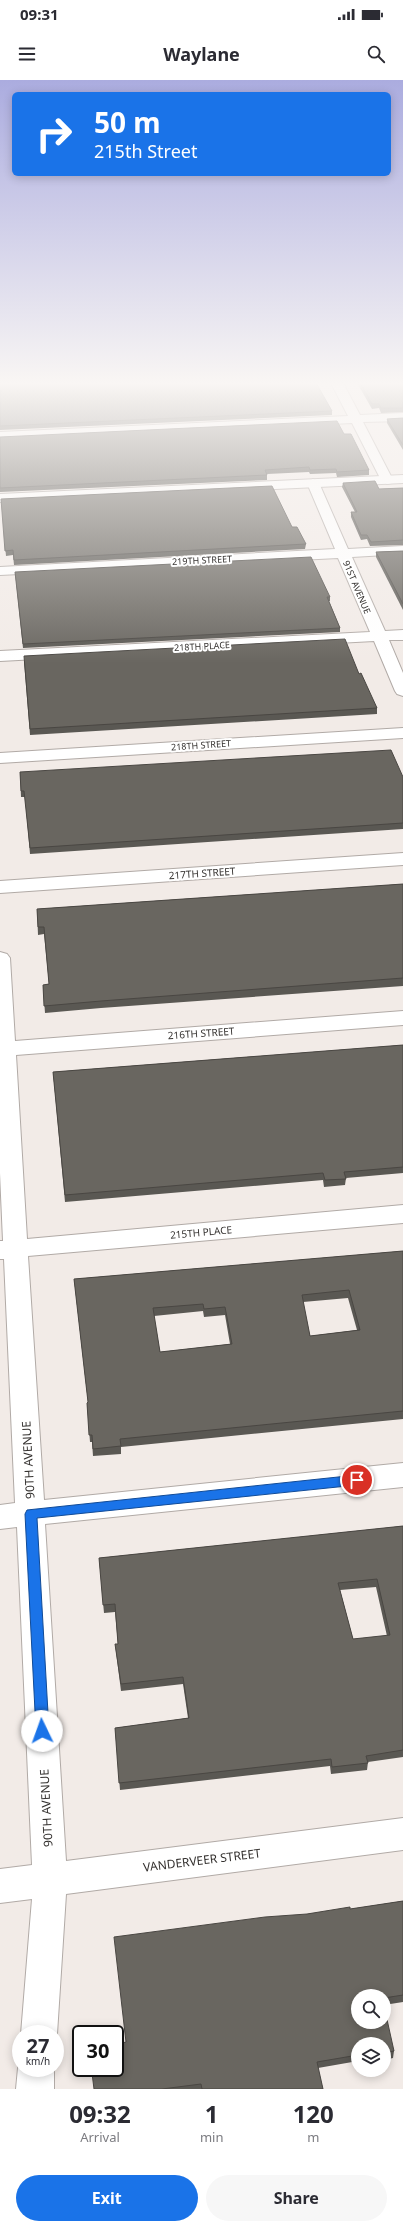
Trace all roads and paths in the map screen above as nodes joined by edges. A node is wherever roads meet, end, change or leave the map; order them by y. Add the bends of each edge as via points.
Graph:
1 (385, 475) edge
2 (403, 479) edge
3 (388, 480) junction
4 (313, 483) junction
5 (0, 498) edge
6 (403, 550) edge
7 (343, 553) junction
8 (0, 571) edge
9 (403, 635) edge
10 (378, 637) junction
11 (0, 656) edge
12 (403, 690) edge
13 (403, 733) edge
14 (0, 758) edge
15 (403, 859) edge
16 (0, 887) edge
17 (0, 958) edge
18 (403, 1018) edge
19 (3, 1049) edge
20 (403, 1214) edge
21 (9, 1250) edge
22 (403, 1475) edge
23 (31, 1514) junction
24 (0, 1517) edge
25 (403, 1834) edge
26 (50, 1880) junction
27 (0, 1886) edge
28 (40, 2025) edge
29 (36, 2077) edge
30 (35, 2089) edge

1 - 3 street
2 - 3 street
3 - 4 street
4 - 5 street
4 - 7 street, 91ST AVENUE
6 - 7 street, 219TH STREET
7 - 8 street, 219TH STREET
7 - 10 street, 91ST AVENUE
9 - 10 street, 218TH PLACE
10 - 11 street, 218TH PLACE
10 - 12 street, 91ST AVENUE
13 - 14 street, 218TH STREET
15 - 16 street, 217TH STREET
17 - 19 street, 90TH AVENUE
18 - 19 street, 216TH STREET
19 - 21 street, 90TH AVENUE
20 - 21 street, 215TH PLACE
21 - 23 street, 90TH AVENUE
22 - 23 street
23 - 24 street
23 - 26 street, 90TH AVENUE
25 - 26 street, VANDERVEER STREET
26 - 27 street, VANDERVEER STREET
26 - 28 street, 90TH AVENUE
29 - 30 street

